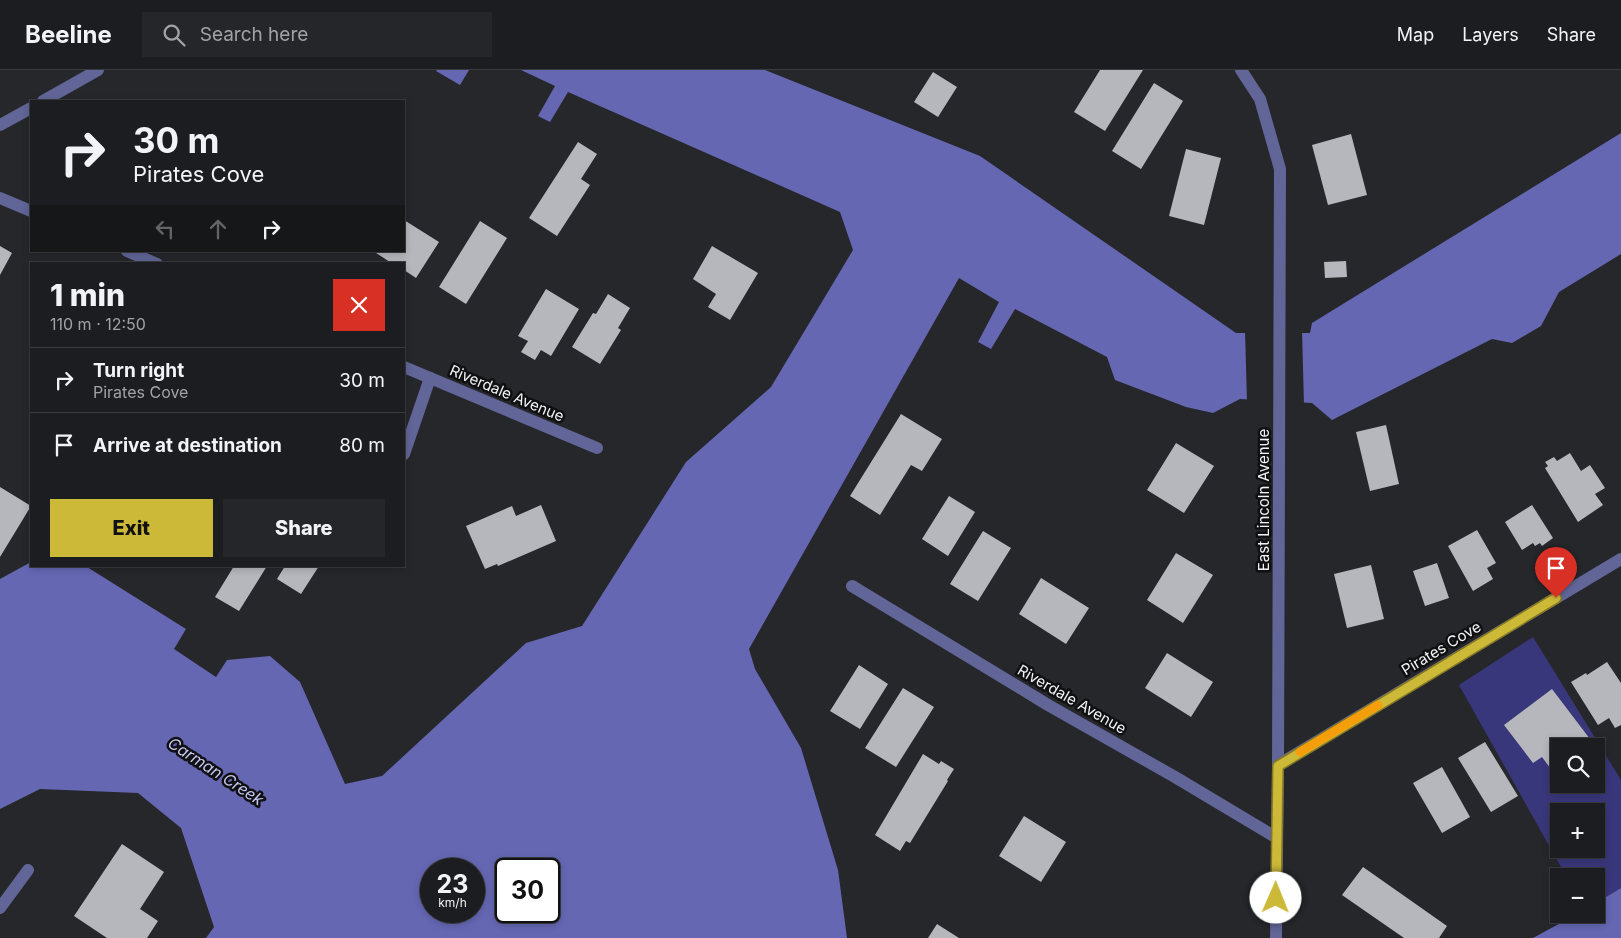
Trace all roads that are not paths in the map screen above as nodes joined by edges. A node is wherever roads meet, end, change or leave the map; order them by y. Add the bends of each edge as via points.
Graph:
1 (98, 70) edge
2 (1241, 70) edge
3 (45, 100) edge
4 (30, 109) edge
5 (0, 125) edge
6 (0, 198) edge
7 (30, 211) edge
8 (129, 252) edge
9 (152, 262) edge
10 (405, 367) edge
11 (430, 378) junction
12 (597, 448) dead end
13 (405, 451) edge
14 (1621, 559) edge
15 (852, 586) dead end
16 (1278, 766) junction
17 (1277, 838) junction
18 (28, 870) dead end
19 (0, 908) edge
20 (1276, 938) edge

1 - 3 street
2 - 16 street, East Lincoln Avenue via 1260,99 1280,169
4 - 5 street
6 - 7 street
8 - 9 street
10 - 11 street, Riverdale Avenue
11 - 12 street, Riverdale Avenue
11 - 13 street
14 - 16 street, Pirates Cove
15 - 17 street, Riverdale Avenue
16 - 17 street, East Lincoln Avenue
17 - 20 street, East Lincoln Avenue
18 - 19 street

